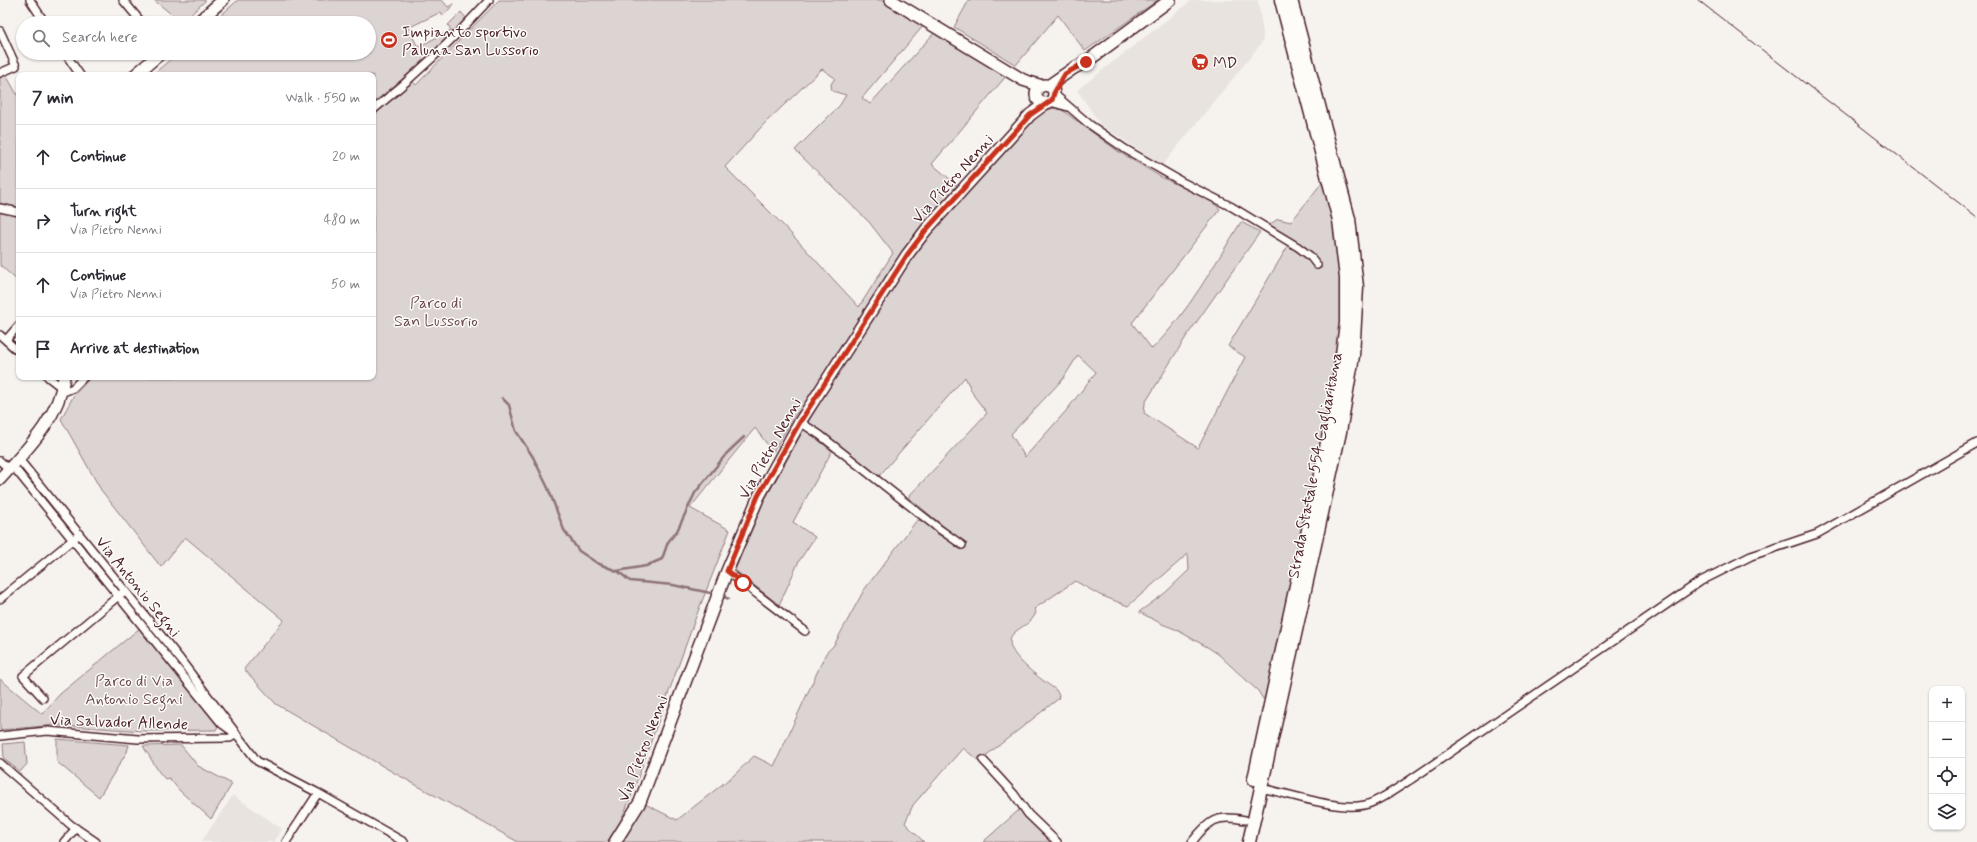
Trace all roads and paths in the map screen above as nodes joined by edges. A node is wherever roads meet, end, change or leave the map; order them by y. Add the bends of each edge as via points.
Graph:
1 (30, 0) edge
2 (123, 0) edge
3 (489, 0) edge
4 (891, 0) edge
5 (1170, 0) edge
6 (1281, 0) edge
7 (1291, 0) edge
8 (217, 2) edge
9 (40, 16) edge
10 (136, 16) edge
11 (204, 16) edge
12 (0, 32) edge
13 (70, 60) edge
14 (153, 60) edge
15 (78, 72) edge
16 (139, 72) edge
17 (0, 73) edge
18 (1046, 94) junction
19 (376, 108) edge
20 (0, 208) edge
21 (16, 211) edge
22 (1317, 265) dead end
23 (16, 327) edge
24 (3, 338) edge
25 (16, 349) edge
26 (51, 380) edge
27 (64, 380) edge
28 (81, 380) edge
29 (62, 390) junction
30 (800, 422) junction
31 (1977, 443) edge
32 (0, 461) edge
33 (13, 464) junction
34 (0, 478) edge
35 (76, 537) junction
36 (962, 544) dead end
37 (727, 571) junction
38 (125, 591) junction
39 (119, 596) junction
40 (0, 599) edge
41 (805, 631) dead end
42 (43, 698) dead end
43 (236, 734) junction
44 (0, 736) edge
45 (983, 760) dead end
46 (0, 762) edge
47 (1260, 788) junction
48 (318, 793) junction
49 (1245, 820) junction
50 (76, 828) junction
51 (64, 842) edge
52 (96, 842) edge
53 (286, 842) edge
54 (404, 842) edge
55 (615, 842) edge
56 (1057, 842) edge
57 (1192, 842) edge
58 (1240, 842) edge
59 (1249, 842) edge

1 - 9 street
2 - 10 street
3 - 19 street via 411,80
4 - 18 street
5 - 18 street via 1086,62 1065,74
6 - 49 main road, Strada Statale 554 Cagliaritana via 1339,220 1346,278 1346,323 1336,401
7 - 47 main road, Strada Statale 554 Cagliaritana via 1349,219 1357,287 1353,356 1340,432
8 - 11 street
12 - 17 street via 16,66
13 - 15 street
14 - 16 street
18 - 22 street via 1074,110 1125,149 1232,207 1298,247
18 - 30 street, Via Pietro Nenni via 907,255
20 - 21 street
23 - 24 street
24 - 25 street
26 - 29 street
27 - 29 street
28 - 29 street via 73,388
29 - 33 street via 48,420
30 - 36 street
30 - 37 street, Via Pietro Nenni via 758,496
31 - 47 street via 1817,534 1751,556 1701,582 1416,776 1369,804 1337,805
32 - 33 street, Via Antonio Segni
33 - 34 street
33 - 35 street, Via Antonio Segni
35 - 38 street, Via Antonio Segni
35 - 39 street, Via Antonio Segni
35 - 40 street, Via Antonio Segni
37 - 41 street
37 - 55 street, Via Pietro Nenni via 640,802
38 - 39 street
38 - 43 street, Via Antonio Segni
39 - 42 street, Via Antonio Segni via 23,676
39 - 43 street, Via Antonio Segni via 222,724
43 - 44 street, Via Salvador Allende via 230,738 138,739 47,731
43 - 48 street, Via Antonio Segni via 257,761
45 - 56 street via 1014,794 1028,814
46 - 50 street
47 - 59 main road, Strada Statale 554 Cagliaritana
48 - 53 street
48 - 54 street, Via Antonio Segni
49 - 57 street via 1235,818 1211,821
49 - 58 main road, Strada Statale 554 Cagliaritana
50 - 51 street
50 - 52 street

